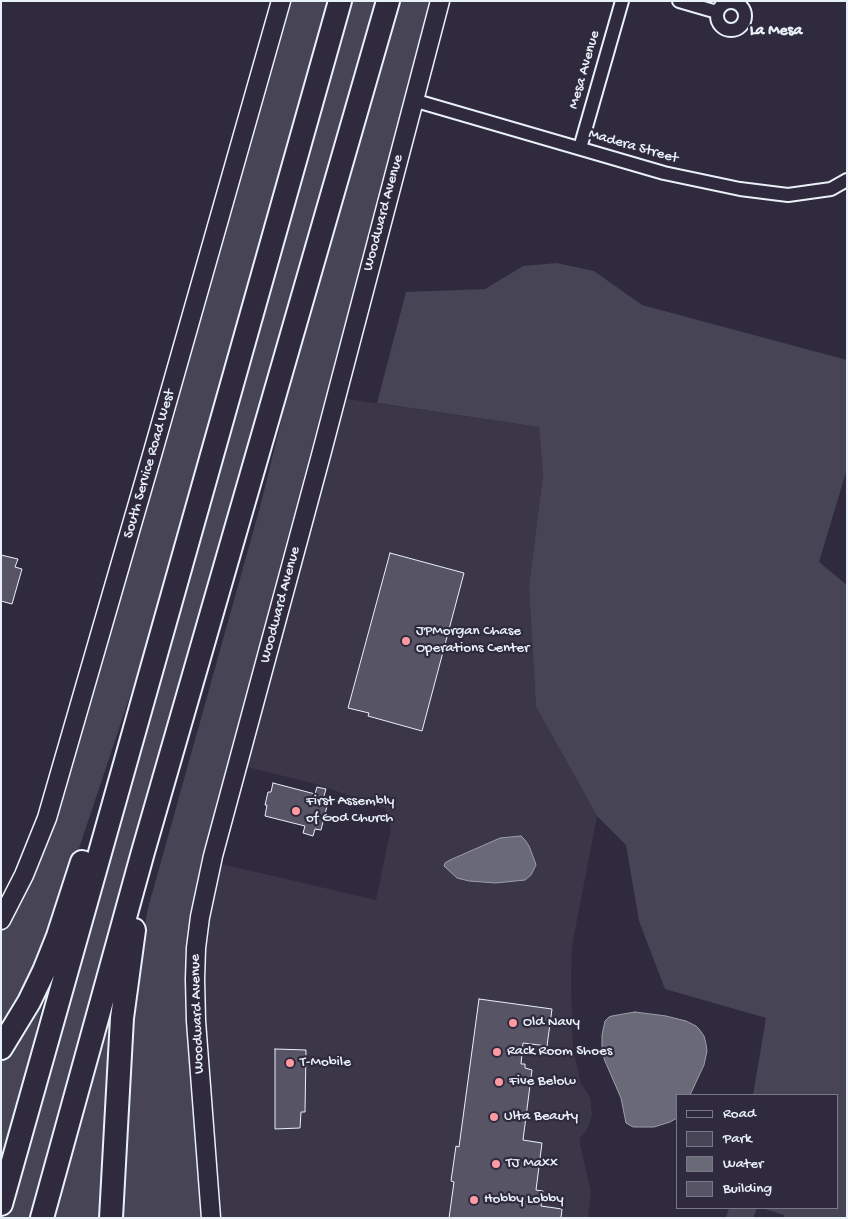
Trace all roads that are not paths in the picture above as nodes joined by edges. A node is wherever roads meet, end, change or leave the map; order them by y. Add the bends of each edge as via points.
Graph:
1 (281, 1) edge
2 (340, 1) edge
3 (388, 1) edge
4 (440, 1) edge
5 (622, 1) edge
6 (679, 1) edge
7 (717, 12) dead end
8 (413, 100) junction
9 (580, 148) junction
10 (847, 180) edge
11 (128, 753) junction
12 (144, 852) junction
13 (1, 920) edge
14 (1, 1048) edge
15 (1, 1204) edge
16 (42, 1218) edge
17 (112, 1218) edge
18 (211, 1218) edge

1 - 13 main road, South Service Road West via 47,818
2 - 11 highway
3 - 12 highway
4 - 8 main road, Woodward Avenue
5 - 9 street, Mesa Avenue
6 - 7 street
8 - 9 street, Madera Street
8 - 18 main road, Woodward Avenue via 213,856 200,917 196,948 196,1021
9 - 10 street, Madera Street via 664,173 740,189 788,194 831,189
11 - 14 highway via 91,837 44,971
11 - 15 highway
12 - 16 highway
12 - 17 highway via 122,1018

